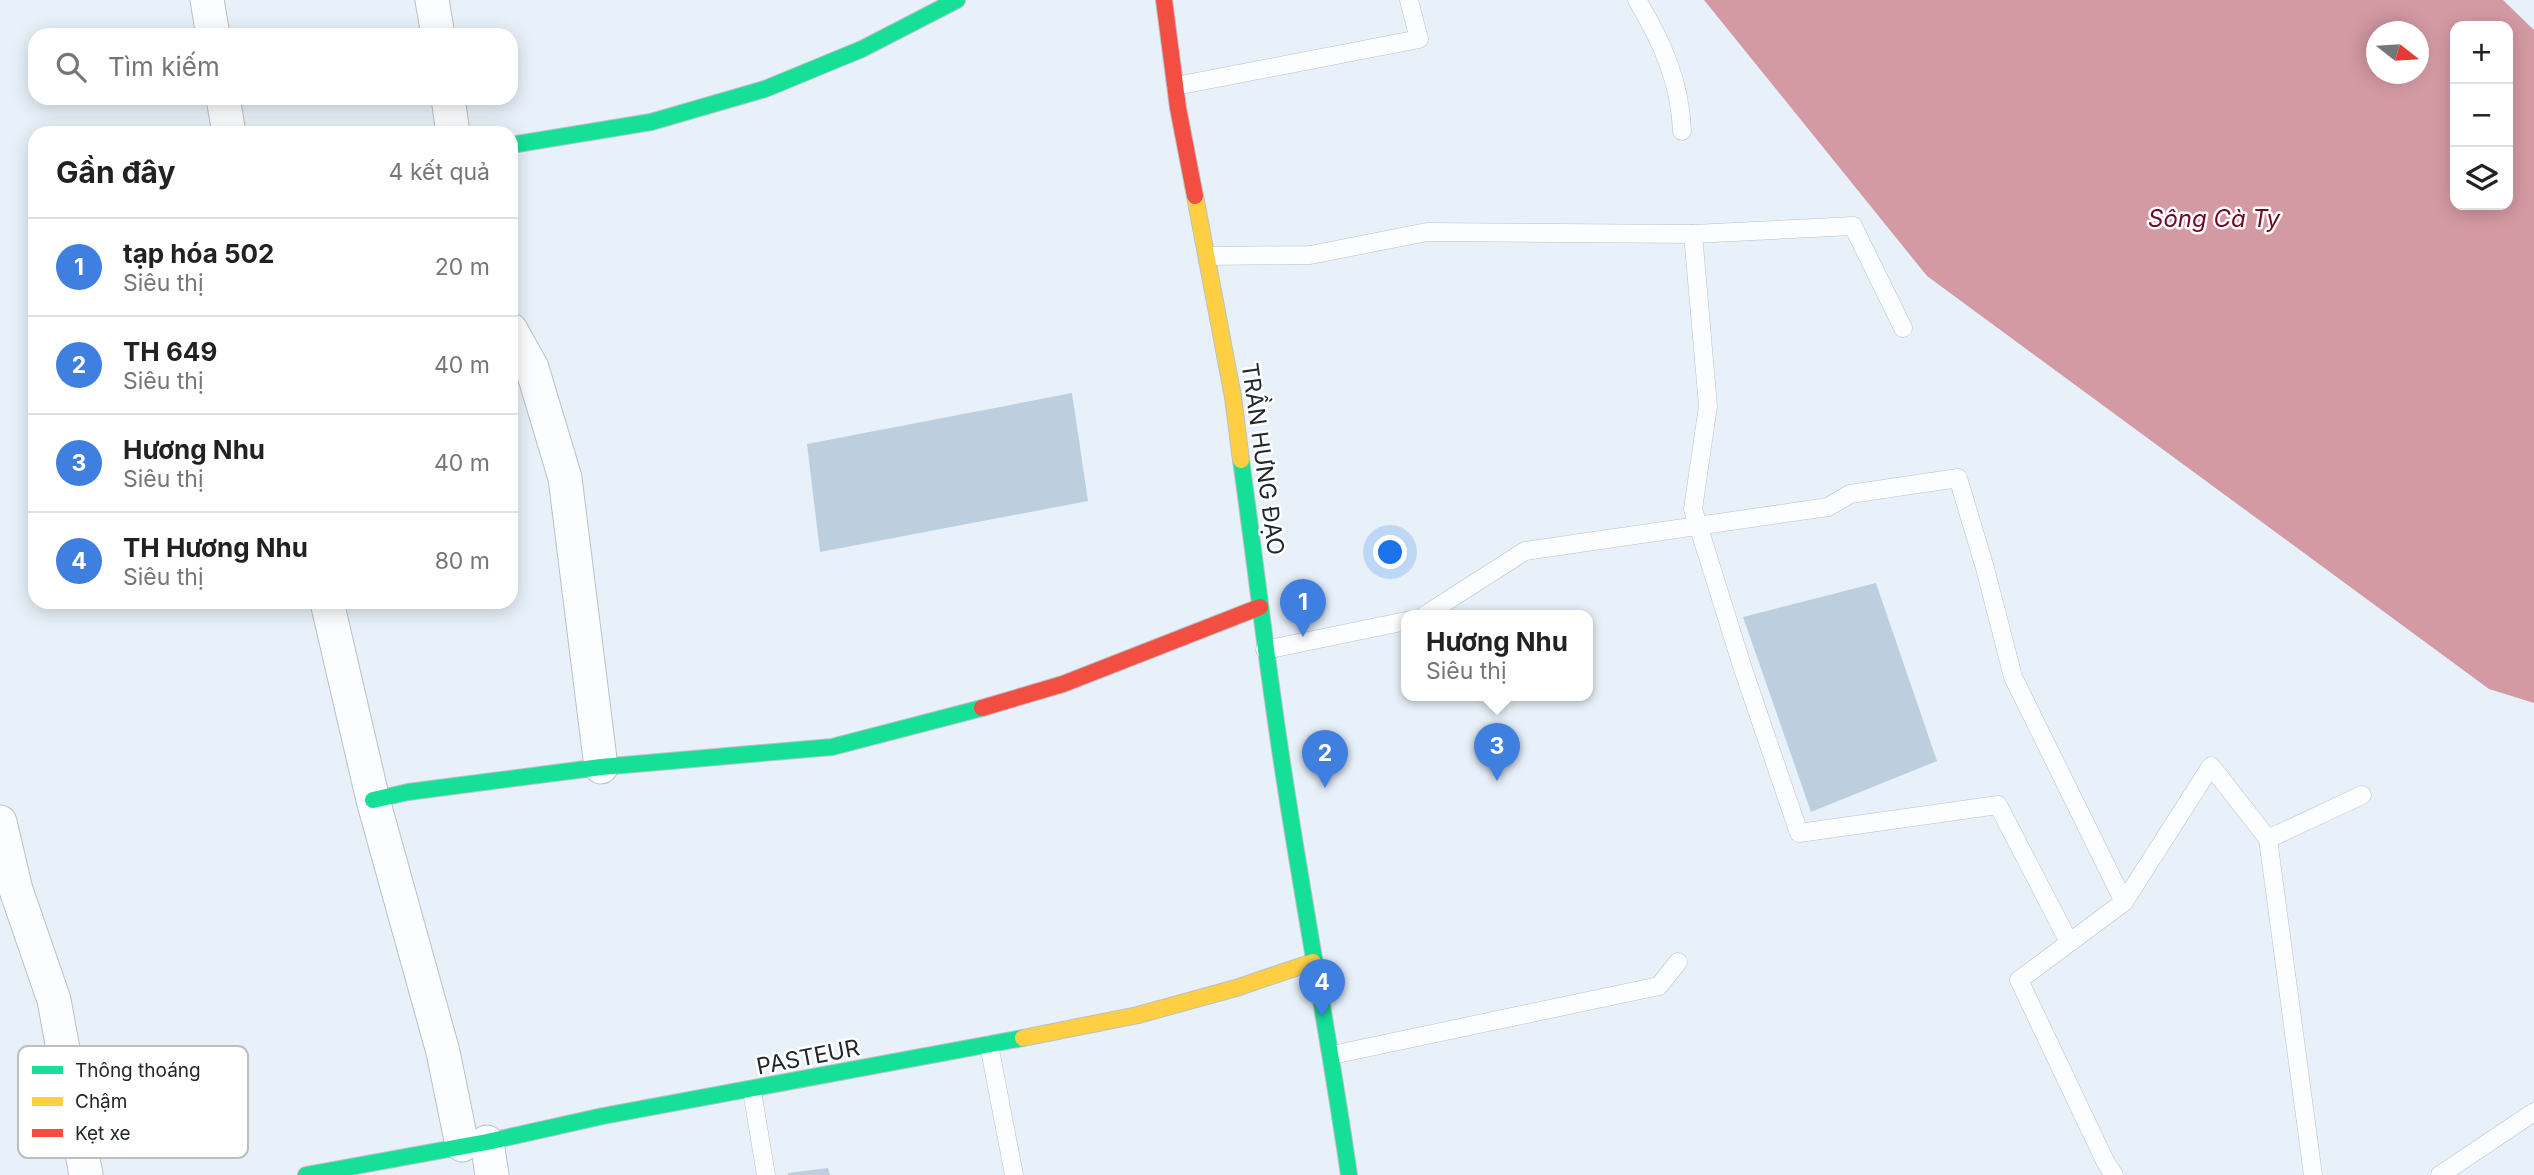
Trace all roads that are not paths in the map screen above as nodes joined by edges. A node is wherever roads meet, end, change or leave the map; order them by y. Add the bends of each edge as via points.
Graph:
1 (208, 0) edge
2 (432, 0) edge
3 (957, 0) edge
4 (1164, 0) edge
5 (1409, 0) edge
6 (1637, 0) edge
7 (212, 28) edge
8 (437, 28) edge
9 (1175, 86) junction
10 (224, 105) edge
11 (449, 105) edge
12 (228, 126) edge
13 (452, 126) edge
14 (1682, 131) dead end
15 (518, 144) edge
16 (1693, 234) junction
17 (1208, 256) junction
18 (1903, 328) dead end
19 (518, 343) edge
20 (1698, 528) junction
21 (1260, 607) junction
22 (329, 609) edge
23 (1433, 610) edge
24 (1401, 622) edge
25 (1265, 650) junction
26 (601, 767) junction
27 (2362, 795) dead end
28 (373, 800) junction
29 (0, 822) edge
30 (2268, 839) junction
31 (2124, 902) junction
32 (2069, 942) junction
33 (1313, 962) junction
34 (1678, 962) dead end
35 (989, 1045) junction
36 (62, 1046) edge
37 (1332, 1055) junction
38 (752, 1091) junction
39 (2534, 1112) edge
40 (475, 1143) junction
41 (306, 1175) edge
42 (492, 1175) edge
43 (766, 1175) edge
44 (1014, 1175) edge
45 (1349, 1175) edge
46 (2114, 1175) edge
47 (2313, 1175) edge
48 (2440, 1175) edge

1 - 7 street
2 - 8 street
3 - 15 street via 862,49 765,89 651,122
4 - 9 street, TRẦN HƯNG ĐẠO
5 - 9 lane via 1419,39
6 - 14 lane via 1659,36 1681,100
9 - 17 street, TRẦN HƯNG ĐẠO
10 - 12 street
11 - 13 street
16 - 17 lane via 1427,232 1310,255
16 - 18 lane via 1853,226
16 - 20 lane via 1708,406 1693,509
17 - 21 street, TRẦN HƯNG ĐẠO via 1233,397
19 - 26 street via 532,368 565,478
20 - 23 lane via 1525,551
20 - 31 lane via 1828,507 1850,494 1958,478 2013,677
20 - 32 lane via 1799,833 1998,805
21 - 25 street, TRẦN HƯNG ĐẠO
21 - 26 street via 1063,684 832,747
22 - 28 street
24 - 25 lane
25 - 33 street, TRẦN HƯNG ĐẠO
26 - 28 street
27 - 30 lane
28 - 40 street via 439,1040
29 - 36 street via 16,890 54,1000
30 - 31 lane via 2211,766
30 - 47 lane
31 - 32 lane
32 - 46 lane via 2019,980
33 - 35 street, PASTEUR via 1175,1006
33 - 37 street, TRẦN HƯNG ĐẠO
34 - 37 lane via 1659,986
35 - 38 street, PASTEUR
35 - 44 lane
37 - 45 street, TRẦN HƯNG ĐẠO
38 - 40 street, PASTEUR
38 - 43 lane
39 - 48 lane
40 - 41 street, PASTEUR
40 - 42 street

